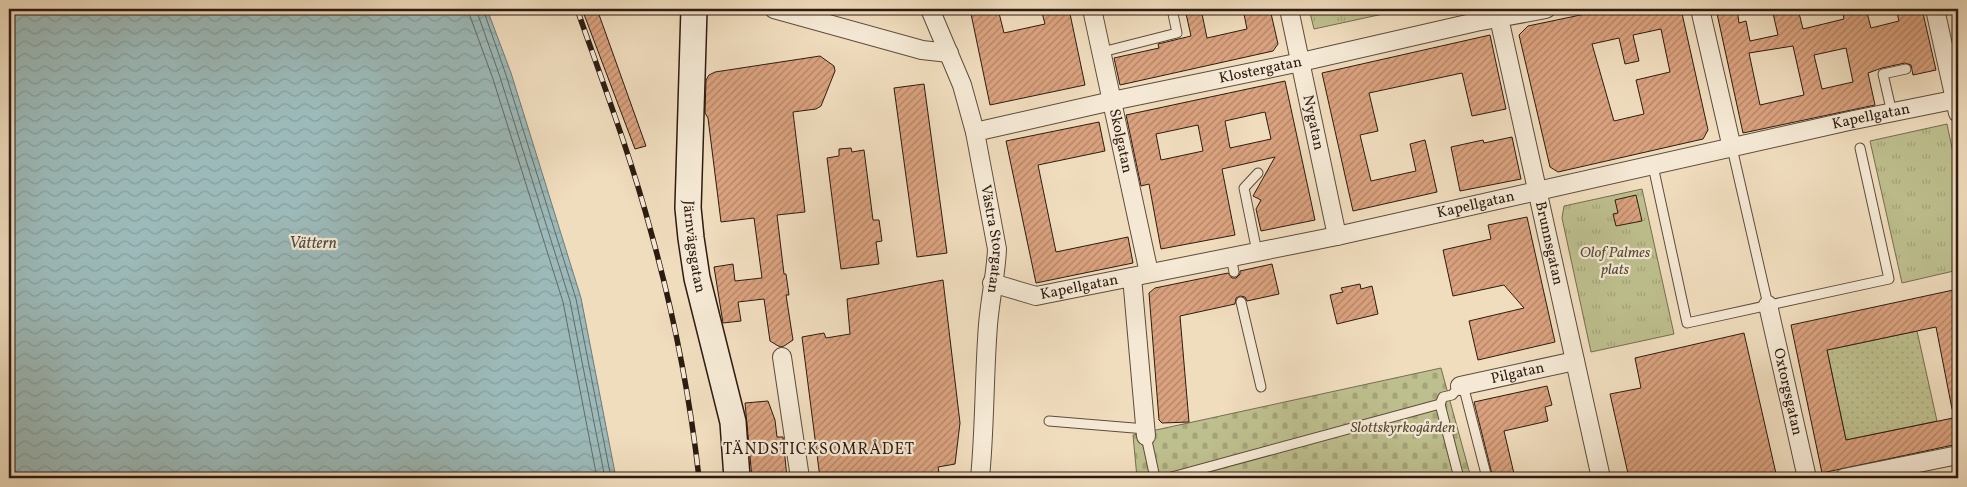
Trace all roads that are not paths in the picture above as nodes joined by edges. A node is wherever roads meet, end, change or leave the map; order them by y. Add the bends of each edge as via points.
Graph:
1 (694, 9) edge
2 (774, 9) edge
3 (930, 9) edge
4 (1092, 9) edge
5 (1172, 9) edge
6 (1289, 9) edge
7 (1546, 9) edge
8 (1700, 9) edge
9 (1936, 9) edge
10 (1498, 14) edge
11 (1102, 52) junction
12 (949, 53) junction
13 (1300, 62) junction
14 (1906, 69) dead end
15 (1112, 101) junction
16 (1957, 104) edge
17 (1892, 113) junction
18 (975, 132) junction
19 (1732, 148) junction
20 (1860, 148) dead end
21 (1653, 166) junction
22 (1258, 173) dead end
23 (1538, 192) junction
24 (1337, 236) junction
25 (1257, 252) junction
26 (1150, 273) junction
27 (1132, 277) junction
28 (992, 283) junction
29 (1241, 302) dead end
30 (1768, 305) junction
31 (782, 357) dead end
32 (1575, 361) junction
33 (1462, 386) junction
34 (1260, 387) dead end
35 (1440, 404) junction
36 (1049, 421) dead end
37 (1146, 433) junction
38 (1958, 455) edge
39 (737, 478) edge
40 (800, 478) edge
41 (980, 478) edge
42 (1154, 478) edge
43 (1168, 478) edge
44 (1460, 478) edge
45 (1487, 478) edge
46 (1601, 478) edge
47 (1807, 478) edge
48 (1844, 478) edge

1 - 39 street, Järnvägsgatan via 688,208 697,278 733,422
2 - 12 street via 922,50
3 - 12 street, Västra Storgatan
4 - 11 street, Skolgatan
5 - 11 lane via 1177,33
6 - 13 street, Nygatan
7 - 10 street, Klostergatan
8 - 19 street
9 - 16 street
10 - 13 street, Klostergatan via 1476,22
10 - 23 street, Brunnsgatan
11 - 15 street, Skolgatan
12 - 18 street, Västra Storgatan
13 - 15 street, Klostergatan
13 - 24 street, Nygatan
14 - 17 lane via 1883,74
15 - 18 street, Klostergatan
15 - 26 street, Skolgatan
16 - 17 street, Kapellgatan
17 - 19 street, Kapellgatan
18 - 28 street, Västra Storgatan via 997,249
19 - 21 street, Kapellgatan
19 - 30 lane
20 - 30 lane via 1889,280
21 - 23 street, Kapellgatan
21 - 30 lane via 1687,322
22 - 25 lane via 1244,188
23 - 24 street, Kapellgatan
23 - 32 street, Brunnsgatan
24 - 25 street, Kapellgatan
25 - 26 street, Kapellgatan via 1233,264
26 - 27 street, Kapellgatan
27 - 28 street, Kapellgatan via 1036,296
27 - 37 street
28 - 41 street, Västra Storgatan
29 - 34 lane
30 - 47 street, Oxtorgsgatan
31 - 40 street
32 - 33 street, Pilgatan
32 - 46 street, Brunnsgatan
33 - 35 lane via 1443,397
33 - 45 lane
35 - 43 lane
35 - 44 lane
36 - 37 lane
37 - 42 lane
38 - 48 street

